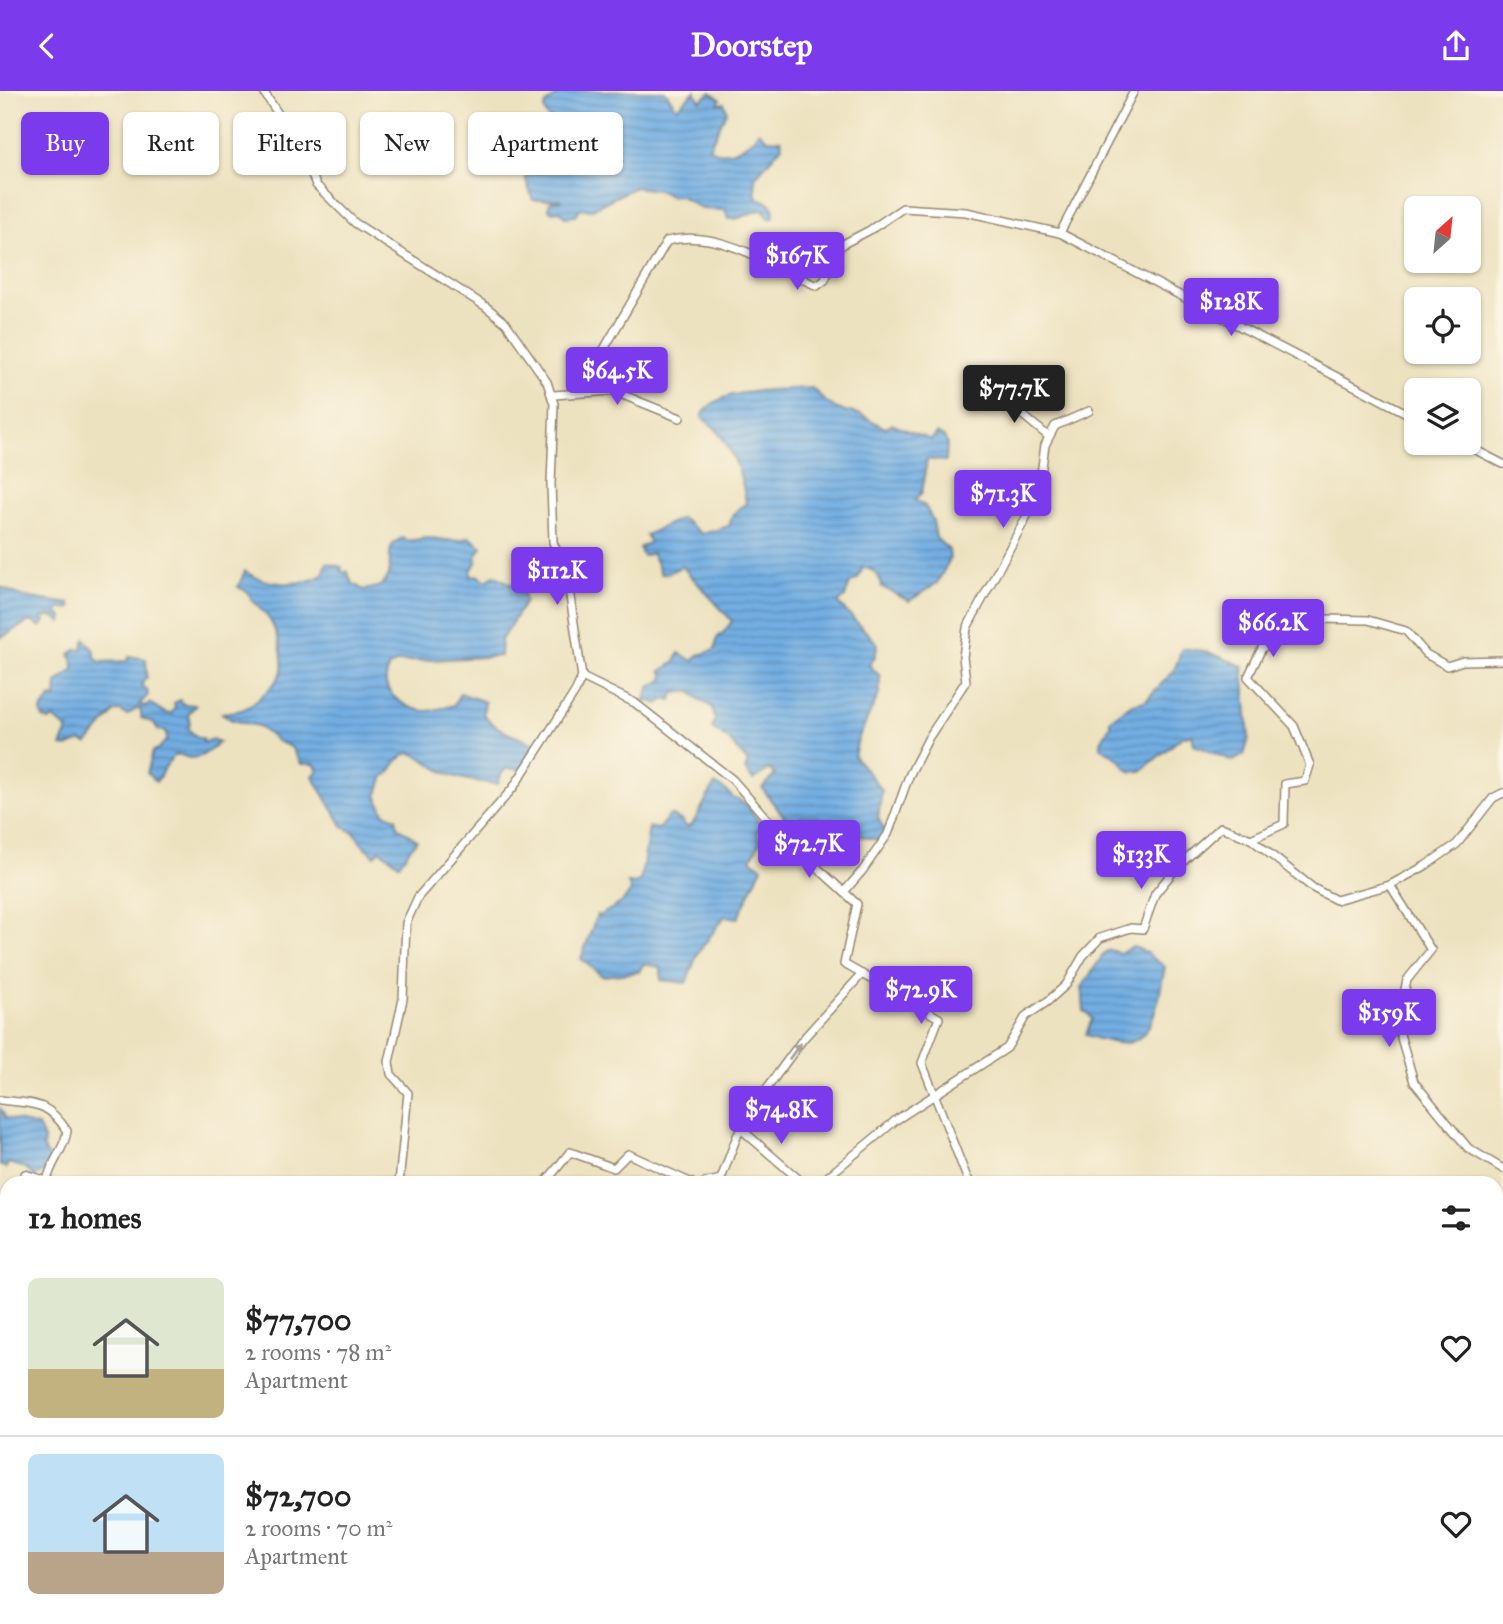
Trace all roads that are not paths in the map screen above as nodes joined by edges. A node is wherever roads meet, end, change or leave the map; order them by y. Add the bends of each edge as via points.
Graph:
1 (263, 91) edge
2 (1134, 91) edge
3 (1060, 233) junction
4 (579, 392) junction
5 (996, 393) dead end
6 (553, 395) junction
7 (1089, 411) dead end
8 (1404, 412) edge
9 (680, 418) dead end
10 (1048, 436) junction
11 (1481, 453) edge
12 (1503, 464) edge
13 (1503, 660) edge
14 (582, 677) junction
15 (1503, 793) edge
16 (1251, 839) junction
17 (1390, 885) junction
18 (844, 893) junction
19 (862, 974) junction
20 (0, 1100) edge
21 (741, 1129) junction
22 (1503, 1169) edge
23 (25, 1174) dead end
24 (31, 1176) edge
25 (49, 1176) edge
26 (400, 1176) edge
27 (551, 1176) edge
28 (677, 1176) edge
29 (722, 1176) edge
30 (795, 1176) edge
31 (828, 1176) edge
32 (966, 1176) edge

1 - 6 street via 302,150 316,185 355,223 506,323
2 - 3 street
3 - 4 street via 966,212 903,208 836,250 825,280 817,286 719,240 667,241
3 - 8 street
4 - 6 street
4 - 9 street via 612,391
5 - 10 street
6 - 14 street via 553,542 567,576
7 - 10 street via 1055,426
10 - 18 street via 1028,514 967,628 966,681 919,756 888,834
11 - 12 street
13 - 16 street via 1447,666 1426,654 1406,631 1368,620 1325,619 1293,627 1262,648 1248,677 1294,726 1310,765 1305,781 1285,784 1284,824
14 - 18 street via 635,703 733,780 780,834
14 - 26 street via 513,788 418,897 406,923 403,999 389,1062 391,1074 408,1093
15 - 17 street via 1493,798 1457,844
16 - 17 street via 1313,888 1336,900
16 - 31 street via 1222,827 1155,894 1143,929 1100,938 1066,985 1026,1016 1007,1048 896,1120
17 - 22 street via 1431,950 1407,980 1396,1024 1414,1082 1468,1148
18 - 19 street via 857,904 844,964
21 -> 19 street via 803,1039
19 - 32 street via 939,1018 922,1063
20 - 25 street via 31,1102 57,1115 67,1131 66,1139
21 - 29 street
21 - 30 street
23 - 24 street
27 - 28 street via 570,1152 614,1168 628,1154

